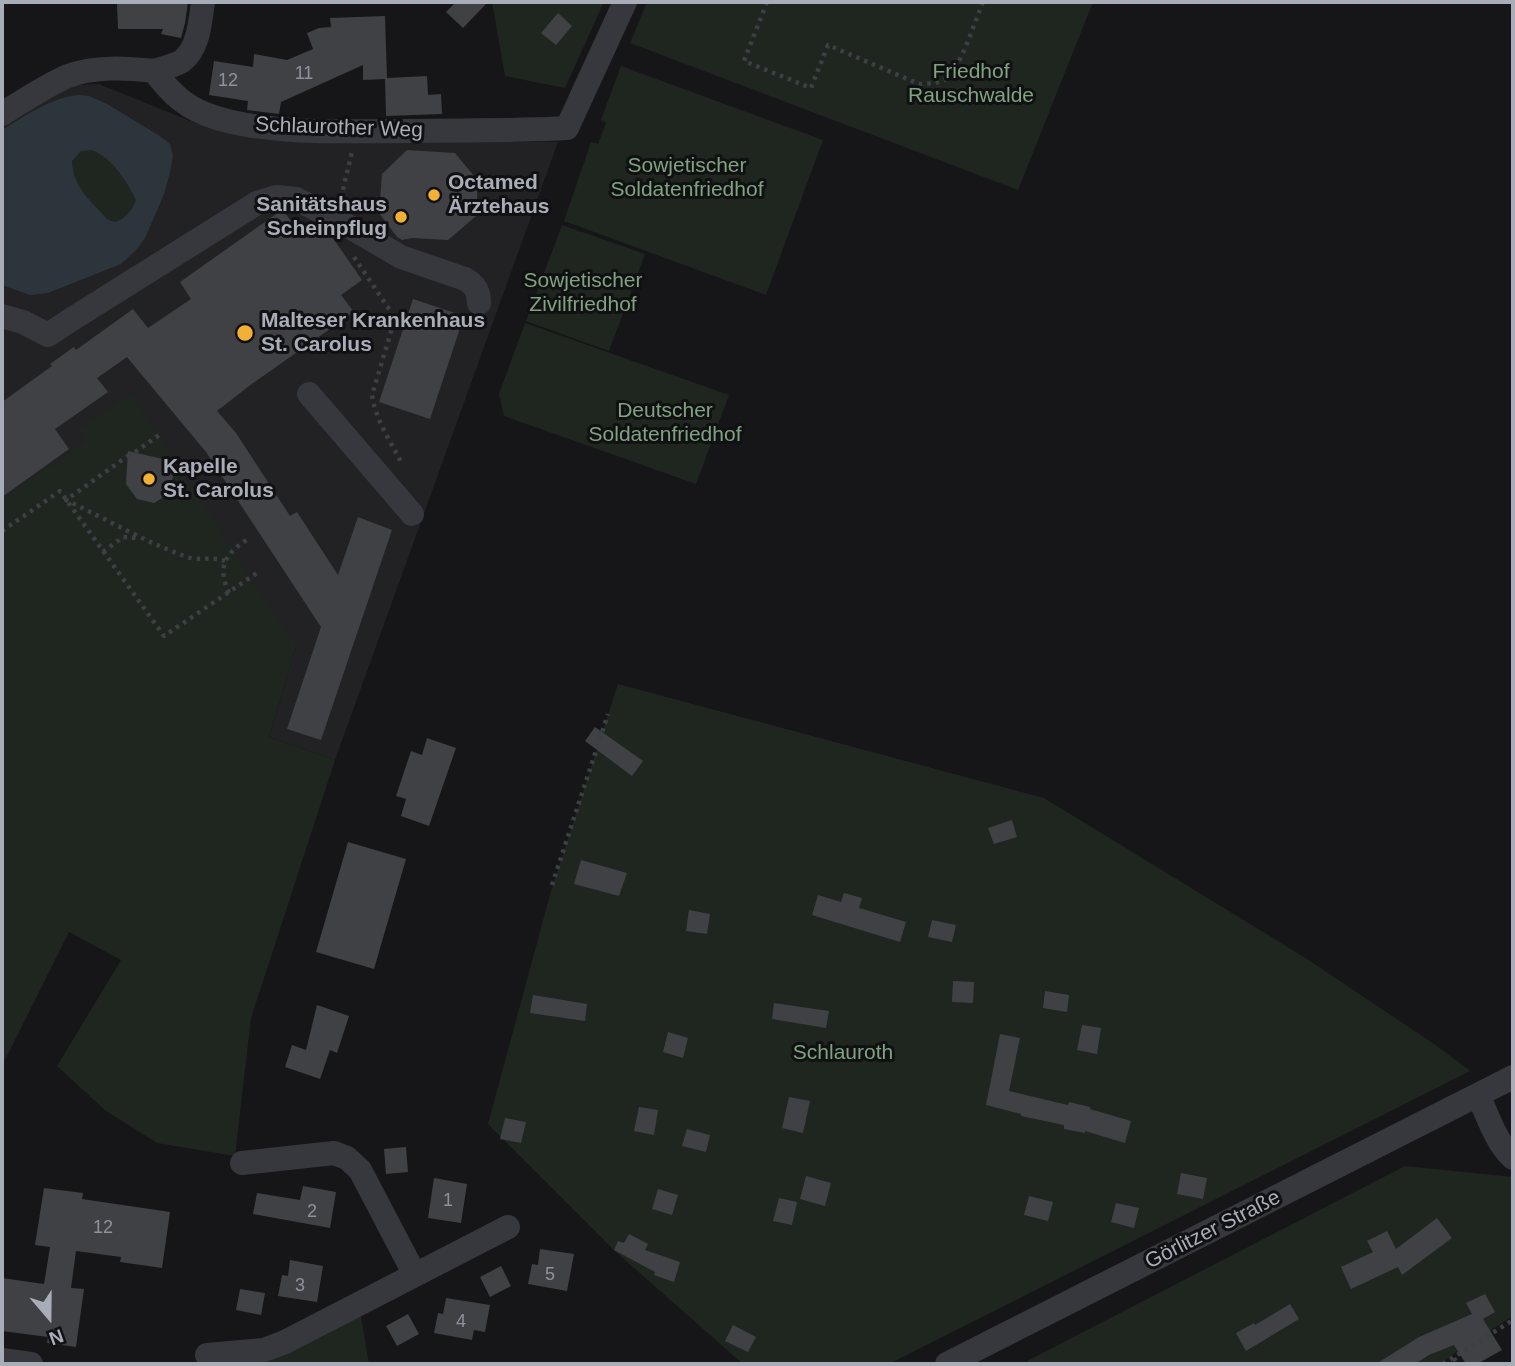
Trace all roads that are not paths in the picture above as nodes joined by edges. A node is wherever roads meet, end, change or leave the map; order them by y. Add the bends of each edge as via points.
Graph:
1 (203, 2) edge
2 (625, 2) edge
3 (154, 71) junction
4 (2, 114) edge
5 (479, 303) dead end
6 (2, 316) edge
7 (309, 394) dead end
8 (412, 514) dead end
9 (1513, 1077) edge
10 (1478, 1095) junction
11 (1513, 1158) edge
12 (242, 1163) dead end
13 (508, 1227) dead end
14 (415, 1275) junction
15 (207, 1355) dead end
16 (2, 1360) edge
17 (31, 1364) edge
18 (947, 1364) edge

1 - 3 street via 192,49 180,62
2 - 3 street, Schlaurother Weg via 567,128 356,131 247,125 215,118 186,104
3 - 4 street via 127,68 69,76
5 - 6 street via 479,293 465,279 401,257 296,199 276,197 257,204 48,335
7 - 8 street
9 - 10 street, Görlitzer Straße
10 - 11 street
10 - 18 street, Görlitzer Straße
12 - 14 street via 334,1153 347,1158 360,1170
13 - 14 street
14 - 15 street via 285,1342 264,1350
16 - 17 street

